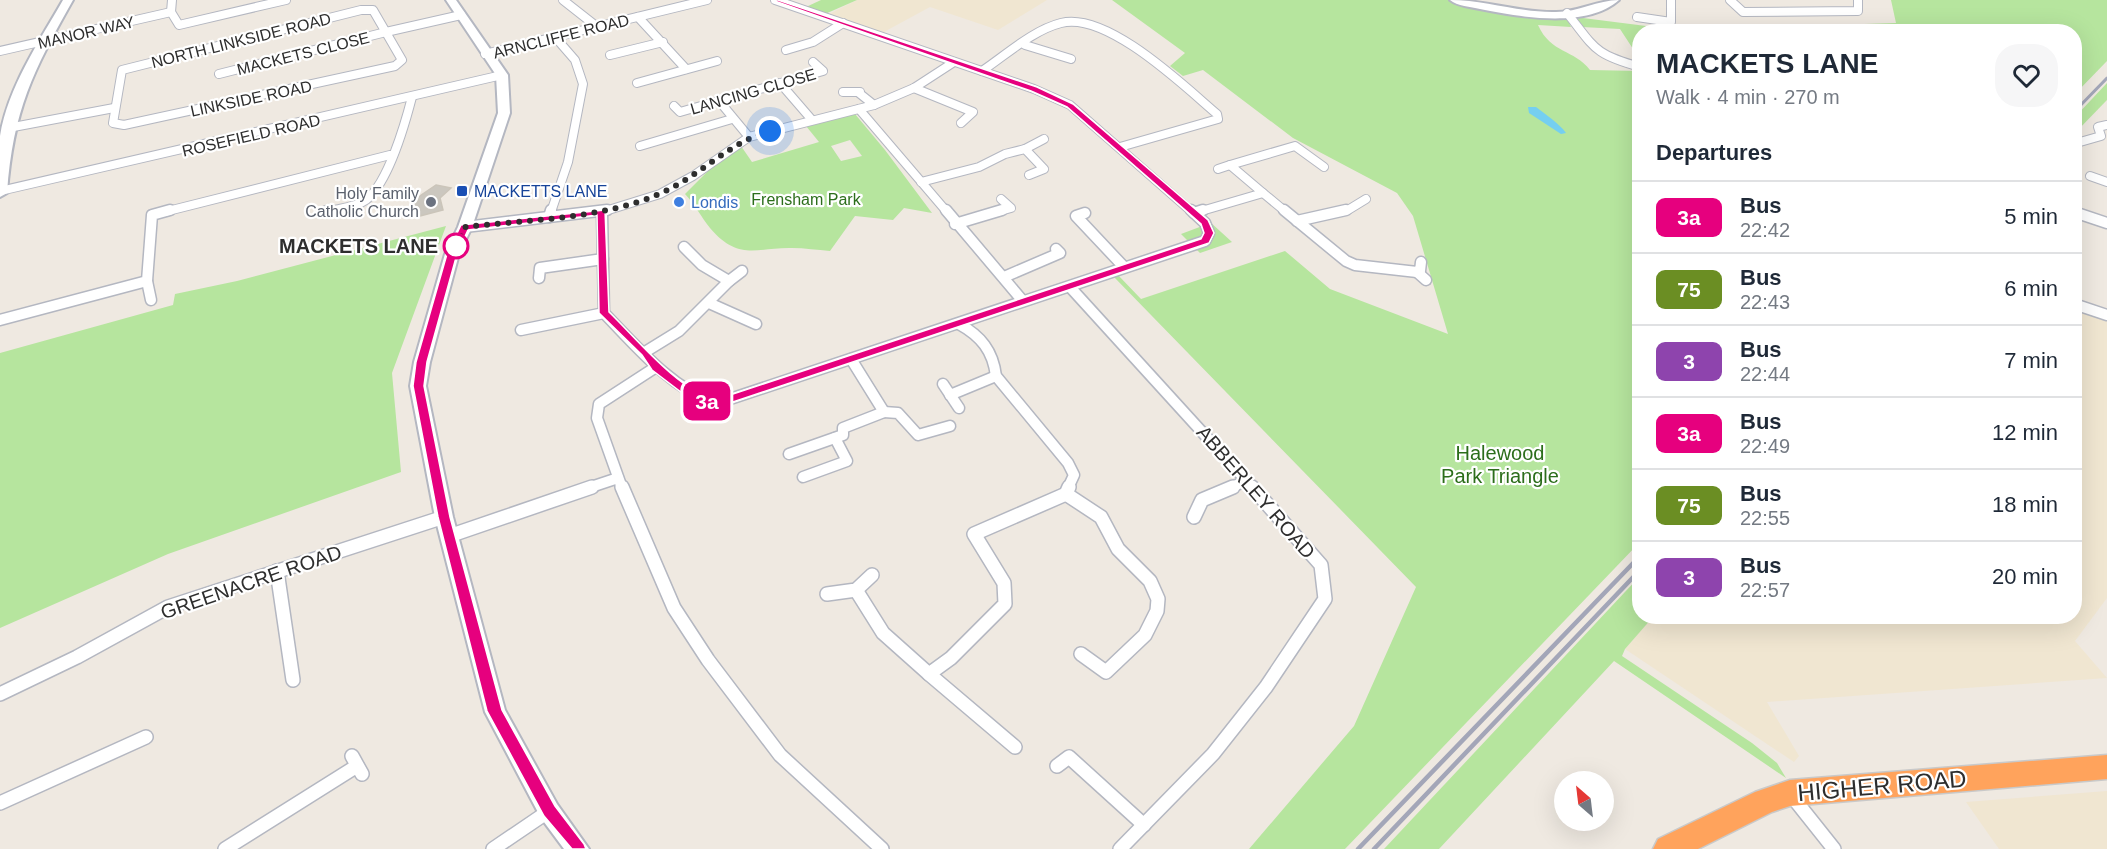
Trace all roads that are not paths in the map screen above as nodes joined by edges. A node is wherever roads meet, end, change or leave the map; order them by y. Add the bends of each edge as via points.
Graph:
1 (68, 0) edge
2 (172, 0) edge
3 (286, 0) edge
4 (452, 0) edge
5 (563, 0) edge
6 (660, 0) edge
7 (707, 0) edge
8 (776, 0) edge
9 (1455, 0) edge
10 (1614, 0) edge
11 (1671, 0) edge
12 (1728, 0) edge
13 (1858, 0) edge
14 (669, 10) junction
15 (171, 12) junction
16 (1567, 13) junction
17 (461, 15) junction
18 (638, 16) junction
19 (1637, 17) dead end
20 (843, 23) junction
21 (596, 26) junction
22 (386, 32) junction
23 (555, 37) junction
24 (45, 41) junction
25 (663, 42) junction
26 (779, 44) dead end
27 (1025, 45) junction
28 (0, 51) edge
29 (485, 54) junction
30 (610, 55) dead end
31 (1071, 59) dead end
32 (717, 61) dead end
33 (813, 62) dead end
34 (954, 62) junction
35 (1632, 65) edge
36 (686, 69) junction
37 (982, 71) junction
38 (219, 74) dead end
39 (502, 75) junction
40 (644, 83) dead end
41 (780, 83) junction
42 (914, 88) junction
43 (843, 92) dead end
44 (412, 97) junction
45 (720, 102) junction
46 (874, 105) junction
47 (674, 106) dead end
48 (114, 108) junction
49 (859, 109) junction
50 (732, 119) junction
51 (812, 120) junction
52 (961, 123) dead end
53 (2107, 126) edge
54 (4, 129) edge
55 (749, 137) junction
56 (1044, 139) dead end
57 (2082, 141) edge
58 (640, 147) dead end
59 (1120, 147) junction
60 (1025, 149) junction
61 (390, 155) junction
62 (1230, 165) junction
63 (1324, 167) dead end
64 (1218, 169) dead end
65 (1029, 174) dead end
66 (2090, 176) dead end
67 (921, 182) junction
68 (2107, 182) edge
69 (0, 192) edge
70 (1263, 193) junction
71 (1001, 199) dead end
72 (1366, 199) dead end
73 (325, 212) dead end
74 (602, 212) junction
75 (1085, 213) dead end
76 (1194, 213) junction
77 (2082, 215) edge
78 (549, 217) junction
79 (1297, 221) junction
80 (2107, 223) edge
81 (955, 224) junction
82 (465, 227) junction
83 (684, 247) dead end
84 (1056, 249) dead end
85 (603, 259) junction
86 (1421, 262) dead end
87 (1124, 267) junction
88 (742, 271) dead end
89 (1414, 272) junction
90 (1004, 277) junction
91 (539, 278) dead end
92 (1426, 280) dead end
93 (147, 281) junction
94 (729, 281) junction
95 (1070, 287) junction
96 (151, 300) dead end
97 (1022, 300) junction
98 (708, 303) junction
99 (2082, 307) edge
100 (604, 313) junction
101 (2107, 315) edge
102 (0, 320) edge
103 (756, 324) dead end
104 (959, 324) junction
105 (521, 330) dead end
106 (645, 352) junction
107 (851, 359) junction
108 (656, 367) junction
109 (996, 376) junction
110 (943, 384) dead end
111 (950, 395) junction
112 (958, 408) dead end
113 (884, 412) junction
114 (950, 426) dead end
115 (835, 438) junction
116 (789, 454) dead end
117 (803, 477) dead end
118 (618, 478) junction
119 (1246, 481) junction
120 (1066, 494) junction
121 (444, 517) junction
122 (1194, 517) dead end
123 (449, 536) junction
124 (277, 571) junction
125 (873, 575) dead end
126 (856, 590) junction
127 (827, 594) dead end
128 (1081, 654) dead end
129 (929, 674) junction
130 (293, 680) dead end
131 (0, 694) edge
132 (146, 737) dead end
133 (1015, 747) dead end
134 (357, 765) dead end
135 (1057, 766) dead end
136 (2107, 767) edge
137 (1790, 793) junction
138 (0, 803) edge
139 (549, 811) junction
140 (1144, 825) junction
141 (225, 849) edge
142 (493, 849) edge
143 (578, 849) edge
144 (882, 849) edge
145 (1120, 849) edge
146 (1668, 849) edge
147 (1834, 849) edge

1 - 24 street
2 - 15 street
3 - 15 street via 179,25
4 - 17 street
5 - 21 street
6 - 14 street
7 - 14 street, ARNCLIFFE ROAD
8 - 20 street
9 - 16 street via 1520,12
10 - 16 street via 1597,8
11 - 19 street via 1671,22
12 - 13 street via 1743,12 1858,11
14 - 18 street, ARNCLIFFE ROAD
15 - 24 street, MANOR WAY
16 - 35 street via 1597,50
17 - 22 street
17 - 29 street
18 - 21 street, ARNCLIFFE ROAD
18 - 25 street
20 - 26 street via 789,52
20 - 34 street
21 - 23 street, ARNCLIFFE ROAD
22 - 38 street, MACKETS CLOSE
22 - 48 street, NORTH LINKSIDE ROAD via 373,10 361,10 123,70
22 - 48 street, LINKSIDE ROAD via 402,60 394,66 124,125 113,123
23 - 29 street, ARNCLIFFE ROAD
23 - 78 street via 575,60 584,84 568,162
24 - 28 street, MANOR WAY
24 - 54 street
25 - 30 street
25 - 36 street
27 - 31 street
27 - 37 street
27 - 59 street via 1068,21 1110,33 1165,70 1217,114 1218,119
29 - 39 street
32 - 36 street
33 - 41 street, LANCING CLOSE via 823,71
34 - 37 street
34 - 42 street
36 - 40 street
37 - 59 street via 1070,105
39 - 44 street, ROSEFIELD ROAD
39 - 82 street via 504,113
41 - 45 street, LANCING CLOSE
41 - 51 street
42 - 46 street
42 - 52 street via 973,112
43 - 46 street via 859,93
44 - 61 street via 406,125
44 - 69 street, ROSEFIELD ROAD
45 - 47 street, LANCING CLOSE via 681,112
45 - 50 street
46 - 49 street
48 - 54 street
49 - 51 street
49 - 67 street
50 - 55 street
50 - 58 street
51 - 55 street
53 - 57 street via 2098,127 2101,136
54 - 69 street
55 - 74 street via 660,194
56 - 60 street
59 - 76 street
60 - 65 street via 1044,169
60 - 67 street via 979,167
61 - 73 street via 375,190 366,200
61 - 93 street via 152,215
62 - 63 street via 1295,146
62 - 64 street
62 - 70 street
66 - 68 street
67 - 81 street
70 - 76 street
70 - 79 street
71 - 81 street via 1011,208
72 - 79 street via 1348,210
74 - 78 street
74 - 85 street
75 - 87 street via 1076,216
76 - 87 street via 1205,222 1209,233 1205,241
77 - 80 street
78 - 82 street
79 - 89 street via 1355,265
81 - 90 street
82 - 121 street via 452,254 418,386
83 - 94 street via 702,265
84 - 90 street via 1060,253
85 - 91 street via 540,268
85 - 100 street
86 - 89 street via 1420,271
87 - 95 street
88 - 94 street
89 - 92 street
90 - 97 street
93 - 96 street
93 - 102 street
94 - 98 street
95 - 97 street
95 - 119 street, ABBERLEY ROAD
97 - 104 street
98 - 103 street
98 - 106 street via 679,331
99 - 101 street
100 - 105 street
100 - 106 street
104 - 107 street
104 - 109 street via 975,333 991,351
106 - 108 street
107 - 108 street via 715,404 698,399
107 - 113 street
108 - 118 street via 599,404 597,418
109 - 111 street
109 - 120 street via 1068,463 1074,474
110 - 111 street
111 - 112 street
113 - 114 street via 897,413 918,435
113 - 115 street via 843,428 843,435
115 - 116 street
115 - 117 street via 847,461
118 - 123 street
118 - 144 street via 674,608 708,660 780,755
119 - 122 street via 1202,500
119 - 140 street, ABBERLEY ROAD via 1321,565 1325,599 1266,687 1213,754
120 - 128 street via 1094,510 1109,527 1118,549 1153,586 1157,602 1156,615 1147,633 1106,672
120 - 129 street via 974,534 1004,583 1005,604 951,658
121 - 123 street
121 - 124 street, GREENACRE ROAD
123 - 139 street via 495,711
124 - 130 street
124 - 131 street, GREENACRE ROAD via 168,607
125 - 126 street
126 - 127 street
126 - 129 street via 883,633
129 - 133 street
132 - 138 street
134 - 141 street
135 - 140 street via 1069,757
136 - 137 highway, HIGHER ROAD
137 - 146 highway, HIGHER ROAD via 1764,801
137 - 147 street
139 - 142 street
139 - 143 street
140 - 145 street, ABBERLEY ROAD

